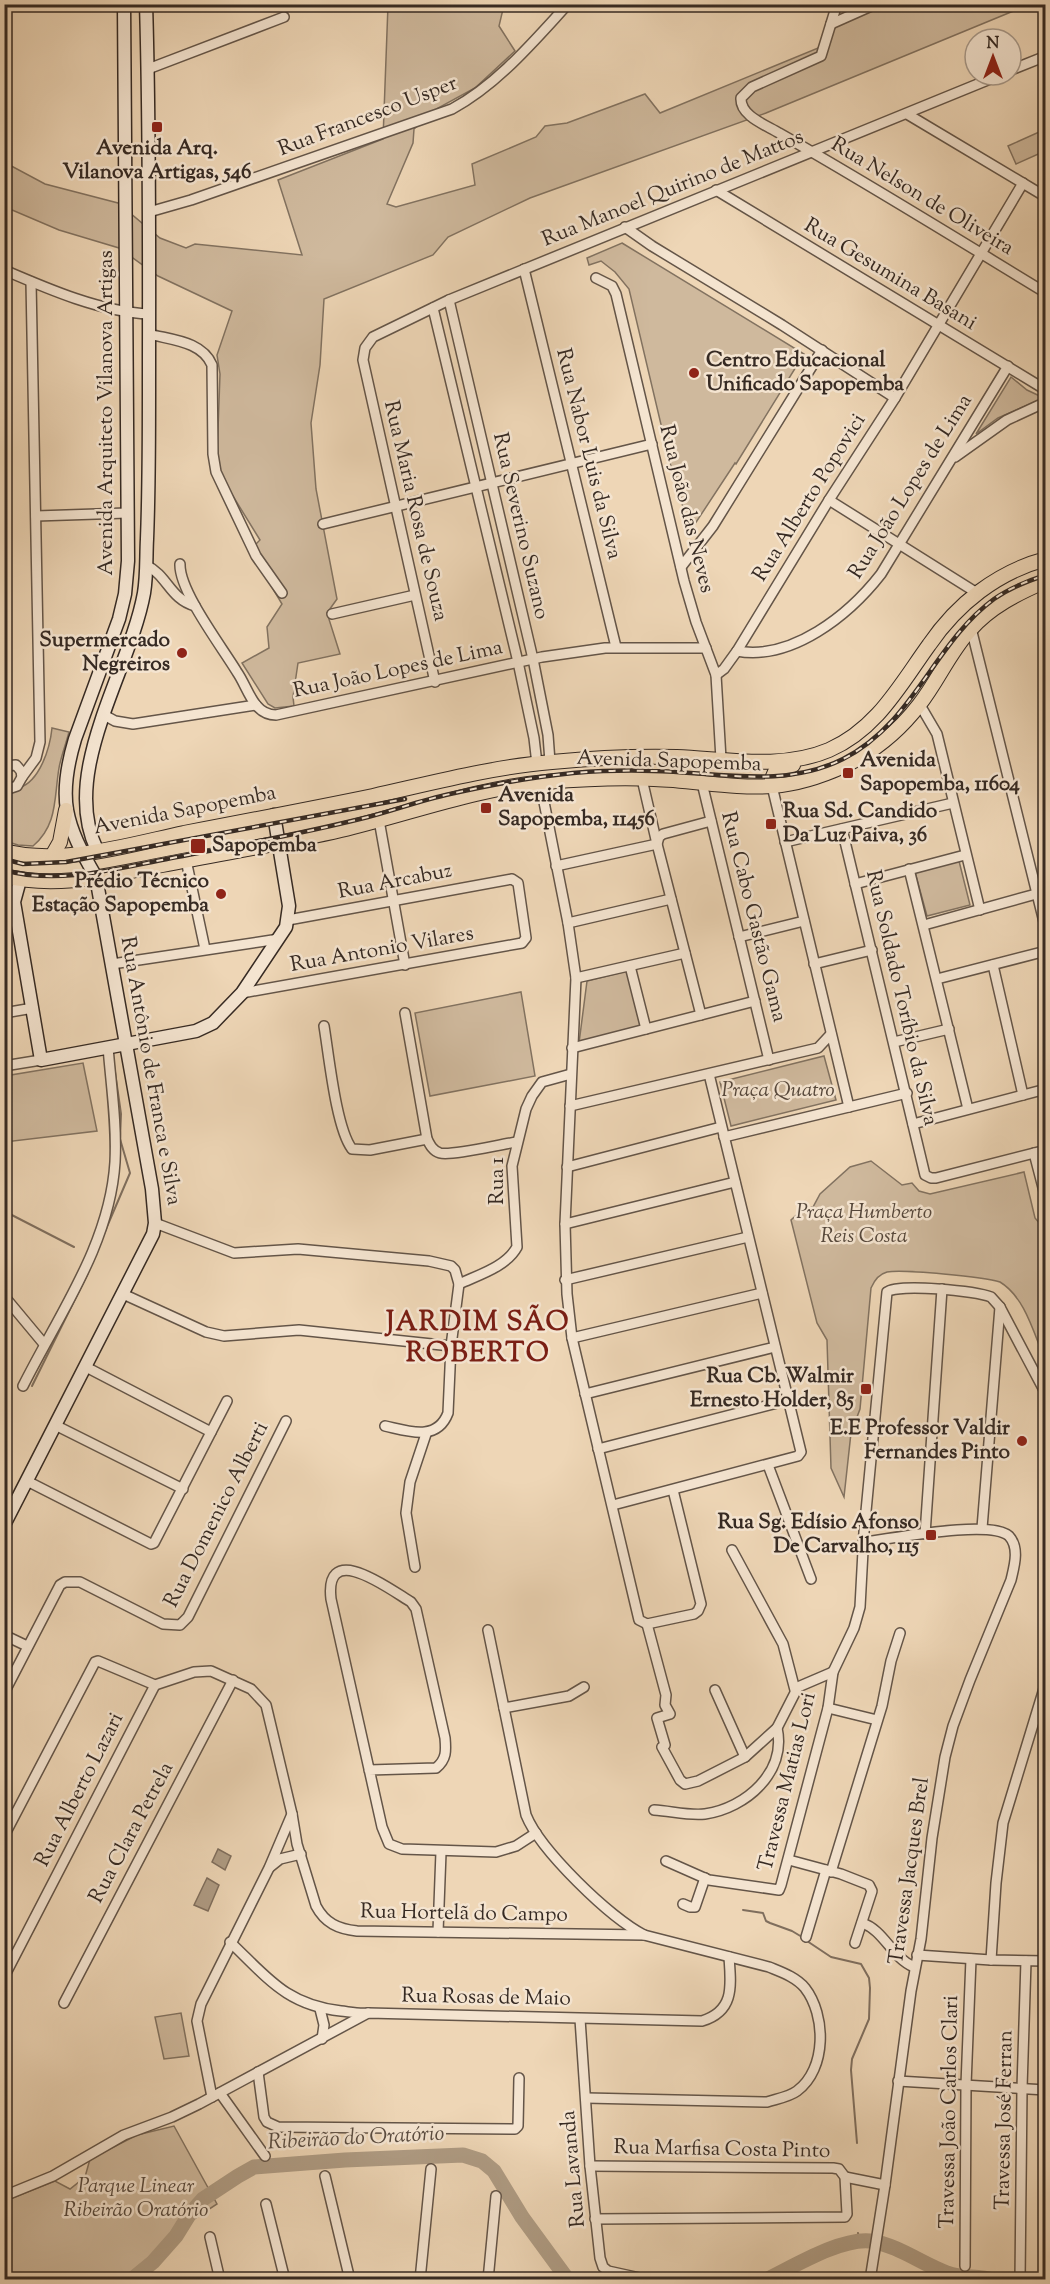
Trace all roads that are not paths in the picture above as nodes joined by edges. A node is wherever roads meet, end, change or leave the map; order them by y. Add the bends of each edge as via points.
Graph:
1 (146, 4) edge
2 (568, 4) edge
3 (837, 4) edge
4 (876, 4) edge
5 (125, 5) edge
6 (284, 17) dead end
7 (831, 24) junction
8 (1046, 56) edge
9 (1023, 65) edge
10 (148, 69) junction
11 (971, 87) edge
12 (907, 114) junction
13 (812, 152) junction
14 (1023, 183) junction
15 (716, 190) junction
16 (1046, 197) edge
17 (149, 212) junction
18 (625, 227) junction
19 (980, 253) junction
20 (524, 269) junction
21 (4, 270) edge
22 (596, 278) dead end
23 (31, 282) junction
24 (1046, 293) edge
25 (449, 300) junction
26 (433, 308) junction
27 (127, 313) junction
28 (149, 314) junction
29 (938, 325) junction
30 (149, 333) junction
31 (365, 348) joint
32 (822, 350) junction
33 (1008, 366) junction
34 (1046, 390) edge
35 (895, 398) junction
36 (1046, 402) edge
37 (652, 444) junction
38 (948, 462) junction
39 (572, 464) junction
40 (491, 484) junction
41 (476, 488) junction
42 (829, 500) junction
43 (395, 506) junction
44 (127, 513) junction
45 (36, 516) junction
46 (323, 524) dead end
47 (899, 543) junction
48 (1046, 560) edge
49 (180, 564) dead end
50 (146, 565) junction
51 (681, 567) junction
52 (1046, 581) edge
53 (282, 593) dead end
54 (977, 593) junction
55 (415, 595) junction
56 (195, 606) junction
57 (332, 614) dead end
58 (971, 628) junction
59 (616, 648) junction
60 (706, 648) junction
61 (737, 651) junction
62 (533, 659) junction
63 (518, 662) junction
64 (716, 675) junction
65 (435, 682) junction
66 (256, 705) junction
67 (920, 705) junction
68 (104, 715) junction
69 (80, 722) junction
70 (99, 730) junction
71 (804, 758) junction
72 (721, 759) junction
73 (6, 763) edge
74 (543, 763) junction
75 (21, 772) junction
76 (642, 778) junction
77 (543, 782) junction
78 (702, 783) junction
79 (772, 786) junction
80 (4, 787) edge
81 (953, 803) junction
82 (66, 810) junction
83 (274, 815) junction
84 (379, 820) junction
85 (711, 821) junction
86 (842, 829) junction
87 (785, 842) junction
88 (278, 843) junction
89 (657, 844) junction
90 (97, 850) junction
91 (6, 852) edge
92 (82, 853) junction
93 (965, 855) junction
94 (52, 856) junction
95 (186, 860) junction
96 (555, 866) junction
97 (909, 869) junction
98 (5, 877) edge
99 (96, 877) junction
100 (20, 880) junction
101 (855, 884) junction
102 (1036, 894) junction
103 (671, 899) junction
104 (393, 900) junction
105 (980, 910) junction
106 (288, 920) junction
107 (804, 921) junction
108 (568, 923) junction
109 (924, 925) junction
110 (1045, 925) edge
111 (739, 937) junction
112 (526, 938) joint
113 (279, 939) junction
114 (205, 949) junction
115 (872, 950) junction
116 (1046, 951) edge
117 (685, 953) junction
118 (111, 964) junction
119 (814, 964) junction
120 (405, 965) junction
121 (993, 965) junction
122 (630, 966) junction
123 (576, 978) junction
124 (937, 979) junction
125 (242, 993) junction
126 (755, 1001) junction
127 (33, 1008) junction
128 (405, 1012) dead end
129 (4, 1013) edge
130 (701, 1015) junction
131 (324, 1026) dead end
132 (646, 1029) junction
133 (949, 1029) junction
134 (831, 1034) junction
135 (894, 1042) junction
136 (126, 1044) junction
137 (108, 1047) junction
138 (572, 1048) junction
139 (818, 1048) junction
140 (836, 1056) junction
141 (41, 1060) junction
142 (769, 1060) junction
143 (4, 1065) edge
144 (571, 1074) junction
145 (709, 1074) junction
146 (1046, 1089) edge
147 (906, 1093) junction
148 (1023, 1095) junction
149 (570, 1106) junction
150 (849, 1107) junction
151 (968, 1109) junction
152 (913, 1124) junction
153 (721, 1127) junction
154 (724, 1137) junction
155 (426, 1140) junction
156 (517, 1142) junction
157 (1046, 1150) edge
158 (1034, 1153) junction
159 (567, 1167) junction
160 (735, 1182) junction
161 (1046, 1199) edge
162 (155, 1223) junction
163 (565, 1224) junction
164 (748, 1237) junction
165 (565, 1280) junction
166 (459, 1284) junction
167 (942, 1289) junction
168 (762, 1293) junction
169 (123, 1294) junction
170 (4, 1296) edge
171 (1000, 1307) junction
172 (572, 1338) junction
173 (44, 1344) junction
174 (452, 1346) junction
175 (775, 1347) junction
176 (86, 1367) junction
177 (23, 1386) dead end
178 (585, 1394) junction
179 (1046, 1394) edge
180 (789, 1400) junction
181 (227, 1401) dead end
182 (286, 1421) dead end
183 (55, 1425) junction
184 (385, 1426) dead end
185 (211, 1432) junction
186 (426, 1434) junction
187 (598, 1449) junction
188 (768, 1465) junction
189 (27, 1481) junction
190 (183, 1489) junction
191 (673, 1490) junction
192 (613, 1505) junction
193 (4, 1525) edge
194 (982, 1528) junction
195 (926, 1534) junction
196 (864, 1542) junction
197 (732, 1551) dead end
198 (415, 1567) dead end
199 (811, 1579) dead end
200 (646, 1624) junction
201 (488, 1630) dead end
202 (900, 1633) dead end
203 (4, 1635) edge
204 (27, 1646) junction
205 (833, 1672) junction
206 (233, 1680) junction
207 (1046, 1682) edge
208 (154, 1685) junction
209 (584, 1687) dead end
210 (715, 1690) dead end
211 (795, 1690) junction
212 (4, 1693) edge
213 (504, 1708) junction
214 (828, 1708) junction
215 (878, 1720) junction
216 (777, 1728) junction
217 (745, 1757) junction
218 (369, 1770) junction
219 (654, 1810) dead end
220 (292, 1814) junction
221 (536, 1833) junction
222 (5, 1834) edge
223 (441, 1852) junction
224 (301, 1854) junction
225 (789, 1860) junction
226 (666, 1861) dead end
227 (269, 1868) junction
228 (829, 1871) junction
229 (705, 1878) junction
230 (683, 1904) dead end
231 (862, 1923) junction
232 (438, 1932) junction
233 (644, 1935) junction
234 (806, 1937) dead end
235 (230, 1942) junction
236 (855, 1942) dead end
237 (917, 1955) junction
238 (729, 1957) junction
239 (971, 1959) junction
240 (991, 1960) junction
241 (1026, 1961) junction
242 (1046, 1961) edge
243 (914, 1966) junction
244 (4, 1977) edge
245 (64, 2003) dead end
246 (320, 2009) junction
247 (368, 2013) junction
248 (579, 2019) junction
249 (322, 2039) junction
250 (258, 2072) junction
251 (519, 2078) dead end
252 (898, 2081) junction
253 (966, 2085) junction
254 (1022, 2088) junction
255 (1046, 2090) edge
256 (216, 2095) junction
257 (586, 2098) junction
258 (265, 2156) dead end
259 (590, 2166) junction
260 (431, 2169) dead end
261 (325, 2176) dead end
262 (845, 2177) junction
263 (885, 2185) junction
264 (4, 2196) edge
265 (496, 2196) dead end
266 (266, 2204) dead end
267 (595, 2219) junction
268 (210, 2237) dead end
269 (965, 2266) dead end
270 (220, 2280) edge
271 (285, 2280) edge
272 (350, 2280) edge
273 (420, 2280) edge
274 (488, 2280) edge
275 (649, 2280) edge
276 (870, 2280) edge
277 (1020, 2280) edge

1 - 10 main road, Avenida Arquiteto Vilanova Artigas
2 - 17 street, Rua Francesco Usper via 491,83 452,109
3 - 7 street
4 - 7 street
5 - 27 main road, Avenida Arquiteto Vilanova Artigas
6 - 10 street
7 - 13 street, Rua Nelson de Oliveira via 821,56 752,87 741,98 743,109 755,119
8 - 9 street
10 - 17 main road, Avenida Arquiteto Vilanova Artigas
11 - 12 street, Rua Manoel Quirino de Mattos
12 - 13 street, Rua Manoel Quirino de Mattos
12 - 14 street
13 - 15 street, Rua Manoel Quirino de Mattos
13 - 19 street, Rua Nelson de Oliveira
14 - 16 street
14 - 19 street, Rua Alberto Popovici
15 - 18 street, Rua Manoel Quirino de Mattos
15 - 29 street, Rua Gesumina Basani
17 - 28 main road, Avenida Arquiteto Vilanova Artigas
18 - 20 street, Rua Manoel Quirino de Mattos
18 - 32 street
19 - 24 street, Rua Nelson de Oliveira
19 - 29 street, Rua Alberto Popovici
20 - 25 street, Rua Manoel Quirino de Mattos
20 - 39 street, Rua Nabor Luis da Silva
21 - 23 street
22 - 37 street, Rua João das Neves via 612,286 616,294
23 - 27 street
23 - 45 street
25 - 26 street, Rua Manoel Quirino de Mattos
25 - 40 street, Rua Severino Suzano
26 - 31 street, Rua Manoel Quirino de Mattos via 373,337
26 - 41 street, Rua Severino Suzano
27 - 28 street
27 - 44 main road, Avenida Arquiteto Vilanova Artigas
28 - 30 main road, Avenida Arquiteto Vilanova Artigas
29 - 33 street, Rua Gesumina Basani
29 - 35 street, Rua Alberto Popovici
30 - 50 main road, Avenida Arquiteto Vilanova Artigas
30 - 53 street via 195,346 209,357 216,472 256,556
31 - 43 street, Rua Maria Rosa de Souza via 363,360
32 - 35 street
32 - 51 street via 713,526
33 - 34 street, Rua Gesumina Basani
33 - 38 street, Rua João Lopes de Lima
35 - 42 street, Rua Alberto Popovici
36 - 38 street via 988,431
37 - 39 street
37 - 51 street, Rua João das Neves
38 - 47 street, Rua João Lopes de Lima
39 - 40 street
39 - 59 street, Rua Nabor Luis da Silva
40 - 41 street
40 - 62 street, Rua Severino Suzano
41 - 43 street
41 - 63 street, Rua Severino Suzano
42 - 47 street
42 - 61 street, Rua Alberto Popovici
43 - 46 street
43 - 55 street, Rua Maria Rosa de Souza
44 - 45 street
44 - 69 main road, Avenida Arquiteto Vilanova Artigas via 125,594
45 - 75 street via 40,742 32,765
47 - 54 street
47 - 61 street, Rua João Lopes de Lima via 865,594 831,623 794,644 757,652
48 - 54 main road, Avenida Sapopemba via 1031,563
49 - 56 street
50 - 56 street via 160,573 178,598
50 - 68 main road, Avenida Arquiteto Vilanova Artigas via 137,620
51 - 60 street, Rua João das Neves
52 - 58 main road, Avenida Sapopemba via 1019,592
54 - 71 main road, Avenida Sapopemba via 952,616 904,684 862,731
55 - 57 street
55 - 65 street, Rua Maria Rosa de Souza
56 - 66 street
58 - 67 main road, Avenida Sapopemba
58 - 102 street
59 - 60 street, Rua João Lopes de Lima
59 - 62 street, Rua João Lopes de Lima
60 - 64 street, Rua João das Neves
61 - 64 street, Rua Alberto Popovici
62 - 63 street, Rua João Lopes de Lima
62 - 74 street, Rua Severino Suzano via 548,735
63 - 65 street, Rua João Lopes de Lima
63 - 74 street, Rua Severino Suzano
64 - 72 street, Rua João das Neves
65 - 66 street, Rua João Lopes de Lima via 276,715
66 - 68 street, Rua João Lopes de Lima via 133,724
67 - 79 main road, Avenida Sapopemba via 897,730 855,760 817,777
67 - 81 street via 937,734
68 - 70 main road, Avenida Arquiteto Vilanova Artigas
69 - 70 main road
69 - 82 main road, Avenida Arquiteto Vilanova Artigas via 69,758
70 - 90 main road, Avenida Arquiteto Vilanova Artigas via 88,772 86,809 90,837
71 - 72 main road, Avenida Sapopemba
71 - 79 main road via 775,772
72 - 74 main road, Avenida Sapopemba via 609,757
73 - 75 street
74 - 77 main road
74 - 83 main road, Avenida Sapopemba
75 - 80 street via 17,786
76 - 77 main road, Avenida Sapopemba
76 - 78 main road, Avenida Sapopemba
76 - 89 street
77 - 84 main road, Avenida Sapopemba
77 - 96 street
78 - 79 main road, Avenida Sapopemba
78 - 85 street, Rua Cabo Gastão Gama
79 - 87 street
81 - 86 street
81 - 93 street
82 - 92 main road, Avenida Arquiteto Vilanova Artigas
82 - 94 main road via 60,842
83 - 88 main road
83 - 90 main road, Avenida Sapopemba
84 - 88 main road, Avenida Sapopemba
84 - 104 street
85 - 89 street via 663,834
85 - 111 street, Rua Cabo Gastão Gama
86 - 87 street
86 - 101 street, Rua Soldado Toríbio da Silva
87 - 107 street
88 - 95 main road, Avenida Sapopemba
88 - 106 main road
89 - 96 street
89 - 103 street
90 - 92 main road, Avenida Sapopemba
91 - 94 main road, Avenida Sapopemba
92 - 94 main road, Avenida Sapopemba
92 - 99 main road, Avenida Arquiteto Vilanova Artigas
93 - 97 street
93 - 105 street
95 - 99 main road, Avenida Sapopemba
95 - 114 street
96 - 108 street
97 - 101 street
97 - 109 street
98 - 100 main road, Avenida Sapopemba
99 - 100 main road, Avenida Sapopemba via 51,883
99 - 118 main road, Rua Antônio de Franca e Silva
100 - 127 main road via 14,902
101 - 115 street, Rua Soldado Toríbio da Silva
102 - 105 street
102 - 110 street
103 - 108 street
103 - 117 street
104 - 106 street, Rua Arcabuz
104 - 112 street, Rua Arcabuz via 508,879 518,883
104 - 120 street
105 - 109 street
106 - 113 main road
107 - 111 street
107 - 119 street
108 - 123 street
109 - 124 street
111 - 126 street, Rua Cabo Gastão Gama
112 - 120 street, Rua Antonio Vilares via 522,943
113 - 114 street
113 - 125 main road
114 - 118 street
115 - 119 street
115 - 135 street, Rua Soldado Toríbio da Silva
116 - 121 street
117 - 122 street
117 - 130 street
118 - 136 main road, Rua Antônio de Franca e Silva
119 - 134 street
120 - 125 street, Rua Antonio Vilares
121 - 124 street
121 - 148 street
122 - 123 street
122 - 132 street
123 - 138 street
124 - 133 street
125 - 136 main road via 207,1027
126 - 130 street
126 - 142 street, Rua Cabo Gastão Gama
127 - 129 street
127 - 141 main road
128 - 155 street
130 - 132 street
131 - 155 street via 340,1122 352,1149 370,1150
132 - 138 street
133 - 135 street
133 - 151 street
134 - 139 street
134 - 140 street
135 - 147 street, Rua Soldado Toríbio da Silva
136 - 137 main road
136 - 162 main road, Rua Antônio de Franca e Silva
137 - 141 main road
137 - 173 street via 115,1162 107,1212 78,1284
138 - 144 street
139 - 140 street
139 - 142 street
140 - 150 street
141 - 143 street
142 - 145 street
144 - 149 street
144 - 156 street, Rua 1 via 542,1082 532,1096
145 - 149 street
145 - 153 street
146 - 148 street
147 - 150 street
147 - 152 street, Rua Soldado Toríbio da Silva
148 - 151 street
149 - 159 street
150 - 154 street
151 - 152 street
152 - 158 street, Rua Soldado Toríbio da Silva via 925,1176 931,1178
153 - 154 street
153 - 159 street
154 - 160 street
155 - 156 street via 440,1153
156 - 166 street, Rua 1 via 512,1166 517,1247 501,1264
157 - 158 street
158 - 161 street
159 - 163 street
160 - 163 street
160 - 164 street
162 - 166 street via 234,1253 298,1249 444,1263 455,1270
162 - 169 main road, Rua Antônio de Franca e Silva
163 - 165 street
164 - 165 street
164 - 168 street
165 - 172 street
166 - 174 street
167 - 171 street via 987,1295
167 - 195 street
167 - 196 street, Travessa Matias Lori via 890,1289 886,1299
168 - 172 street
168 - 175 street
169 - 174 street via 206,1332 224,1336 299,1330
169 - 176 main road, Rua Antônio de Franca e Silva
170 - 173 street
171 - 179 street
171 - 194 street
172 - 178 street
173 - 177 street
174 - 186 street via 448,1413 441,1426
175 - 178 street
175 - 180 street
176 - 183 main road, Rua Antônio de Franca e Silva
176 - 185 street
178 - 187 street
180 - 187 street
180 - 188 street via 801,1449 798,1456
181 - 185 street
182 - 204 street, Rua Domenico Alberti via 197,1602 180,1624 163,1624 71,1581 60,1586
183 - 189 main road, Rua Antônio de Franca e Silva
183 - 190 street
184 - 186 street
185 - 190 street
186 - 198 street via 410,1482 406,1513
187 - 192 street
188 - 191 street
188 - 199 street
189 - 190 street via 151,1544 157,1542
189 - 193 main road, Rua Antônio de Franca e Silva
191 - 192 street
191 - 200 street via 701,1604 694,1614
192 - 200 street via 639,1620
194 - 195 street
194 - 237 street, Travessa Jacques Brel via 1009,1536 1014,1543 1015,1561 945,1757
195 - 196 street
196 - 205 street, Travessa Matias Lori via 860,1607
197 - 211 street via 783,1644
200 - 217 street via 670,1714 657,1718 665,1745 662,1747 680,1780 689,1785
201 - 213 street
202 - 215 street
203 - 204 street
204 - 212 street, Rua Domenico Alberti
205 - 211 street
205 - 214 street, Travessa Matias Lori
206 - 208 street, Rua Hortelã do Campo via 202,1670
206 - 220 street, Rua Hortelã do Campo via 251,1689 267,1704
206 - 245 street, Rua Clara Petrela
207 - 240 street via 1003,1823
208 - 222 street via 95,1662
208 - 244 street, Rua Alberto Lazari
209 - 213 street via 569,1696
210 - 217 street
211 - 216 street
213 - 221 street via 526,1815
214 - 215 street
214 - 225 street, Travessa Matias Lori
215 - 228 street
216 - 217 street
216 - 219 street via 779,1746 772,1771 742,1799 704,1814
218 - 218 street via 330,1590 334,1576 347,1570 366,1574 416,1609 445,1738 446,1755 436,1768
218 - 223 street via 389,1844
220 - 224 street, Rua Hortelã do Campo
220 - 227 street
221 - 223 street via 506,1851
221 - 233 street via 588,1892 620,1921
223 - 232 street
224 - 227 street via 280,1859
224 - 232 street, Rua Hortelã do Campo via 316,1906 331,1924 342,1930
225 - 228 street
225 - 229 street, Travessa Matias Lori via 779,1890
226 - 229 street, Travessa Matias Lori
227 - 235 street
228 - 231 street via 872,1888
228 - 234 street
229 - 230 street via 695,1907
231 - 236 street
231 - 243 street via 873,1929 899,1958
232 - 233 street, Rua Hortelã do Campo
233 - 238 street
235 - 246 street, Rua Rosas de Maio via 285,1993
235 - 256 street via 198,2014 206,2074
237 - 239 street
237 - 243 street, Travessa Jacques Brel
238 - 248 street, Rua Rosas de Maio via 730,1997 712,2018
238 - 257 street via 789,1975 804,1986 814,2002 820,2037 818,2054 813,2070 796,2092 767,2102
239 - 240 street
239 - 253 street, Travessa João Carlos Clari
240 - 241 street
241 - 242 street
241 - 254 street, Travessa José Ferran
243 - 252 street, Travessa Jacques Brel
246 - 247 street, Rua Rosas de Maio
246 - 249 street
247 - 248 street, Rua Rosas de Maio
247 - 249 street
248 - 257 street, Rua Lavanda
249 - 250 street
250 - 251 street via 264,2117 278,2127 515,2129
250 - 256 street
252 - 253 street
252 - 263 street, Travessa Jacques Brel
253 - 254 street
253 - 269 street, Travessa João Carlos Clari
254 - 255 street
254 - 277 street, Travessa José Ferran
256 - 258 street
256 - 264 street via 124,2135 53,2176
257 - 259 street, Rua Lavanda
259 - 262 street, Rua Marfisa Costa Pinto via 833,2168 840,2169
259 - 267 street, Rua Lavanda
260 - 273 street
261 - 272 street
262 - 263 street
262 - 267 street, Rua Marfisa Costa Pinto via 845,2217
263 - 276 street, Travessa Jacques Brel
265 - 274 street
266 - 271 street
267 - 275 street, Rua Lavanda via 603,2267
268 - 270 street

